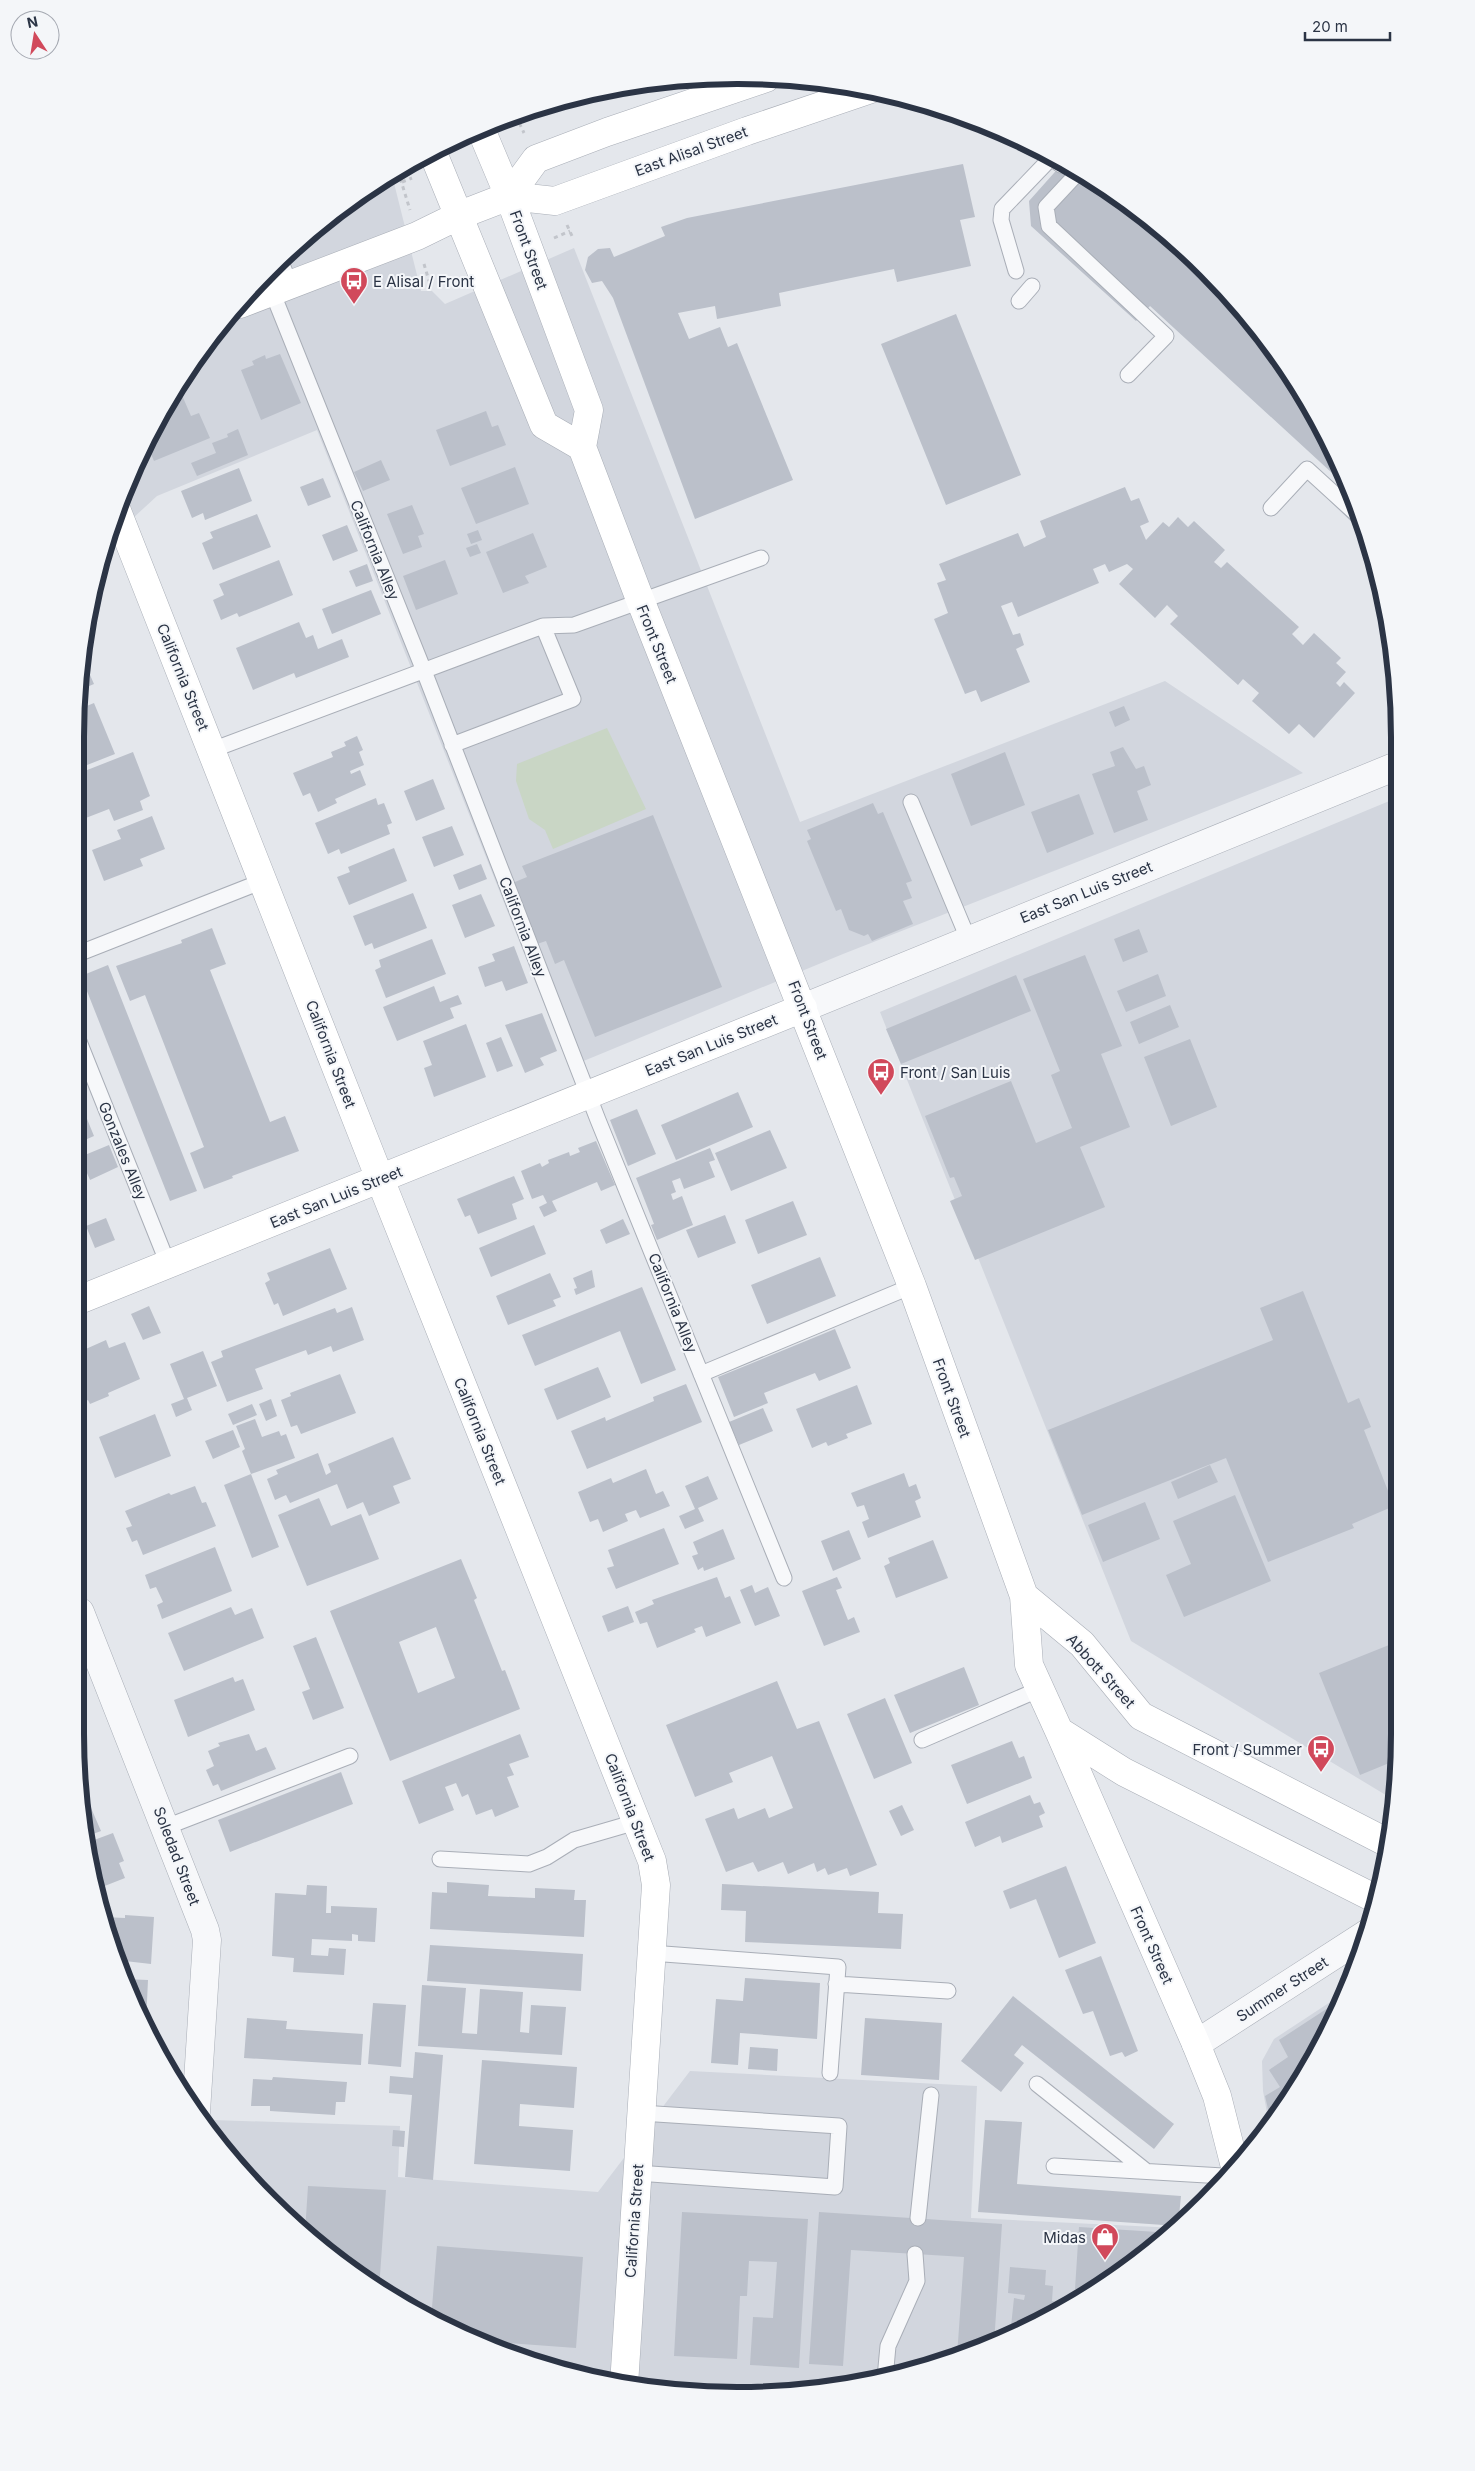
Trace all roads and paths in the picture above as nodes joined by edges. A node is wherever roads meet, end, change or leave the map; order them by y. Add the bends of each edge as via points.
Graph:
1 (748, 84) edge
2 (855, 94) edge
3 (519, 121) edge
4 (521, 126) dead end
5 (483, 136) edge
6 (435, 158) edge
7 (1047, 162) edge
8 (1074, 177) dead end
9 (400, 178) edge
10 (402, 182) dead end
11 (509, 196) junction
12 (460, 215) junction
13 (1016, 271) dead end
14 (276, 277) edge
15 (1032, 286) dead end
16 (1019, 301) dead end
17 (1128, 375) dead end
18 (582, 447) junction
19 (1349, 507) edge
20 (1271, 508) dead end
21 (121, 520) edge
22 (760, 558) dead end
23 (641, 602) junction
24 (543, 626) junction
25 (424, 671) junction
26 (452, 745) junction
27 (212, 750) junction
28 (1391, 768) edge
29 (911, 802) dead end
30 (263, 880) junction
31 (969, 941) junction
32 (84, 951) edge
33 (803, 1008) junction
34 (84, 1054) edge
35 (589, 1096) junction
36 (380, 1179) junction
37 (168, 1264) junction
38 (912, 1286) junction
39 (84, 1298) edge
40 (701, 1374) junction
41 (784, 1578) dead end
42 (1024, 1596) junction
43 (84, 1622) edge
44 (1040, 1689) junction
45 (1059, 1731) junction
46 (922, 1740) dead end
47 (350, 1756) dead end
48 (636, 1822) junction
49 (166, 1827) junction
50 (1382, 1840) edge
51 (440, 1859) dead end
52 (1371, 1896) edge
53 (1358, 1939) edge
54 (651, 1953) junction
55 (836, 1984) junction
56 (948, 1991) dead end
57 (1196, 2044) junction
58 (830, 2073) dead end
59 (1036, 2084) dead end
60 (930, 2095) dead end
61 (197, 2101) edge
62 (641, 2113) junction
63 (1233, 2160) edge
64 (1054, 2166) dead end
65 (1146, 2171) junction
66 (637, 2173) junction
67 (1219, 2176) edge
68 (918, 2218) dead end
69 (915, 2254) dead end
70 (886, 2370) edge
71 (624, 2377) edge

1 - 11 main road via 536,159
2 - 11 main road, East Alisal Street via 556,201
3 - 4 path
5 - 11 main road, Front Street
6 - 12 main road
7 - 13 lane via 1002,209 1001,220
8 - 17 lane via 1046,207 1049,226 1166,336
9 - 10 path
11 - 12 main road, East Alisal Street
11 - 18 main road, Front Street via 589,410
12 - 14 main road, East Alisal Street via 417,236
12 - 18 main road via 544,425
14 - 25 lane, California Alley
15 - 16 lane
18 - 23 main road, Front Street
19 - 20 lane via 1307,468
21 - 27 main road, California Street
22 - 23 lane
23 - 24 lane via 574,625
23 - 33 main road, Front Street
24 - 25 lane
24 - 26 lane via 573,699
25 - 26 lane, California Alley
25 - 27 lane
26 - 35 lane, California Alley
27 - 30 main road, California Street
28 - 31 street, East San Luis Street
29 - 31 lane
30 - 32 lane
30 - 36 main road, California Street
31 - 33 street, East San Luis Street
33 - 35 main road, East San Luis Street
33 - 38 main road, Front Street
34 - 37 lane, Gonzales Alley
35 - 36 main road, East San Luis Street
35 - 40 lane, California Alley
36 - 37 main road, East San Luis Street
36 - 48 main road, California Street
37 - 39 main road, East San Luis Street
38 - 40 lane
38 - 42 main road, Front Street
40 - 41 lane, California Alley
42 - 44 main road via 1029,1665
42 - 50 main road, Abbott Street via 1082,1644 1141,1716
43 - 49 street, Soledad Street
44 - 45 main road
44 - 46 lane
45 - 52 main road via 1124,1772
45 - 57 main road, Front Street
47 - 49 lane
48 - 51 lane via 574,1840 529,1864
48 - 54 main road, California Street via 655,1872
49 - 61 street, Soledad Street via 207,1940
53 - 57 street, Summer Street
54 - 55 lane via 838,1967
54 - 62 main road, California Street
55 - 56 lane
55 - 58 lane
57 - 63 main road, Front Street via 1216,2096
59 - 65 lane
60 - 68 lane
62 - 66 main road, California Street
62 - 66 lane via 839,2126 835,2187
64 - 65 lane
65 - 67 lane
66 - 71 main road, California Street
69 - 70 lane via 917,2281 888,2346

